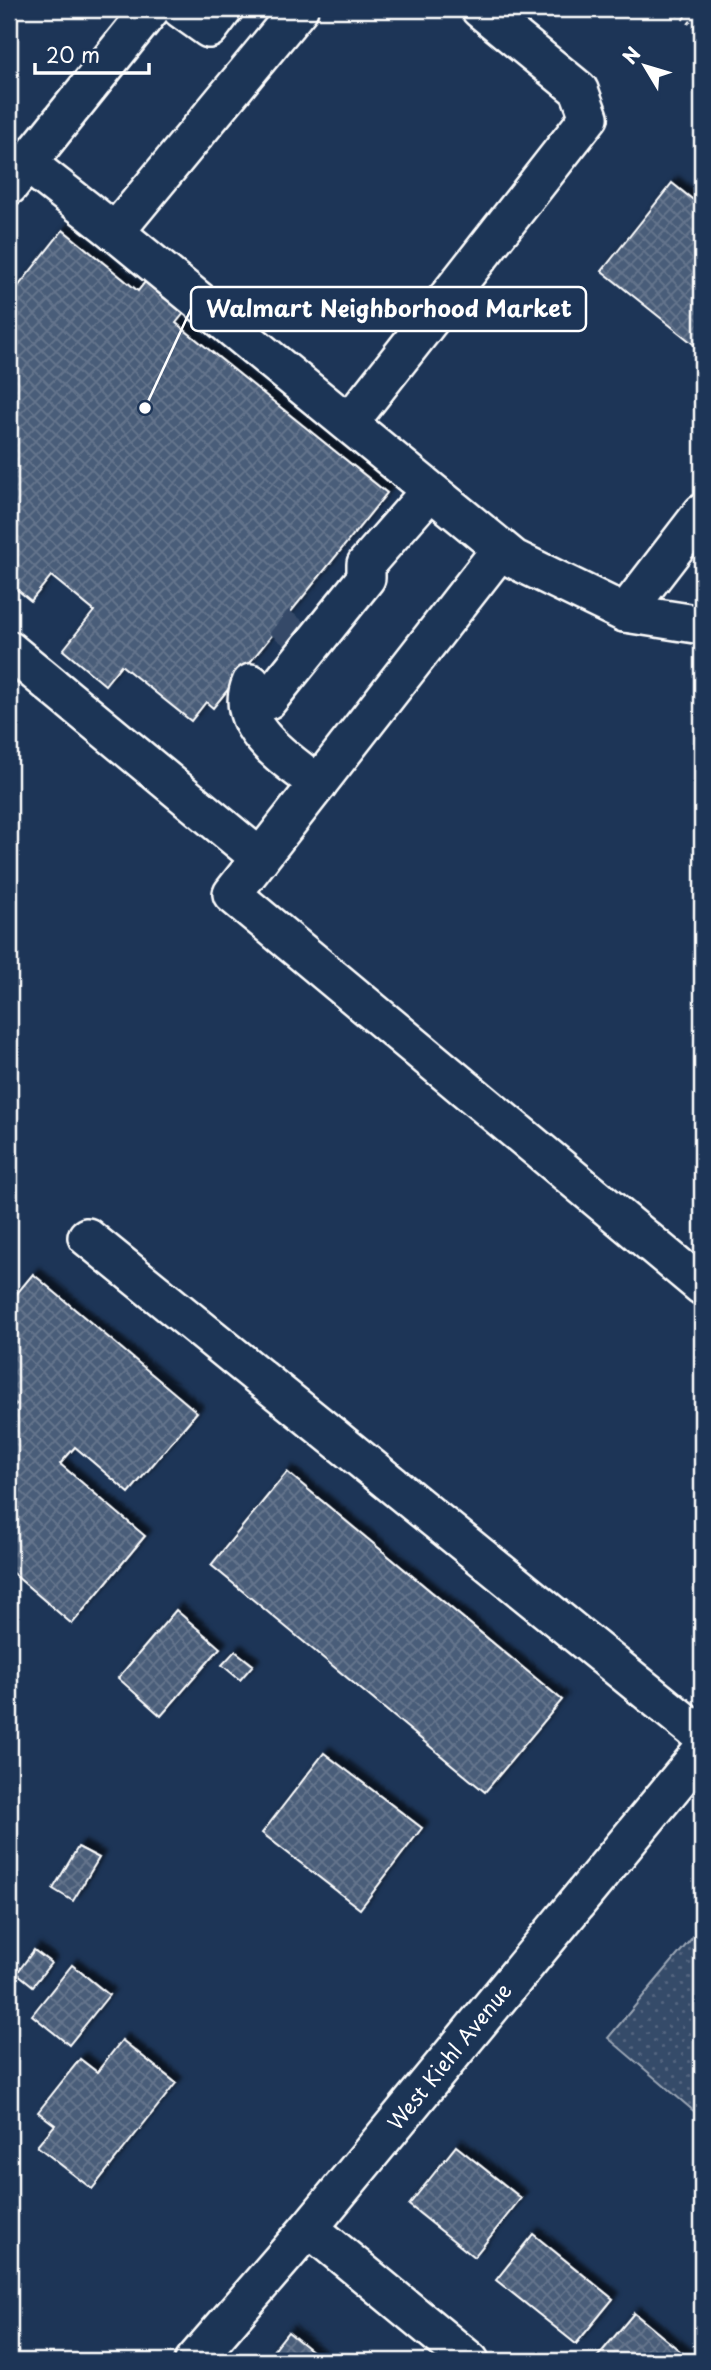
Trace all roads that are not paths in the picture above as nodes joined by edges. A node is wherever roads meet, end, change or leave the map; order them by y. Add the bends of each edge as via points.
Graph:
1 (151, 9) edge
2 (299, 9) edge
3 (480, 9) edge
4 (205, 15) edge
5 (253, 65) junction
6 (18, 175) edge
7 (115, 232) junction
8 (349, 424) junction
9 (430, 491) junction
10 (695, 536) edge
11 (501, 549) junction
12 (366, 564) junction
13 (625, 613) junction
14 (702, 625) edge
15 (9, 650) edge
16 (248, 706) junction
17 (318, 784) junction
18 (260, 858) junction
19 (87, 1237) dead end
20 (702, 1286) edge
21 (702, 1736) edge
22 (702, 1751) edge
23 (309, 2228) junction
24 (194, 2361) edge
25 (470, 2361) edge

1 - 6 street
2 - 5 street
3 - 8 street via 579,90 589,117
4 - 5 street
5 - 7 street
6 - 7 street
7 - 8 street
8 - 9 street
9 - 11 street
9 - 12 street
10 - 13 street
11 - 13 street
11 - 17 street
12 - 16 street via 366,578 268,700
12 - 16 street via 347,566 249,686
13 - 14 street
15 - 18 street
16 - 17 street via 264,741
17 - 18 street
18 - 20 street via 232,894
19 - 21 street
22 - 23 street, West Kiehl Avenue
23 - 24 street, West Kiehl Avenue
23 - 25 street

